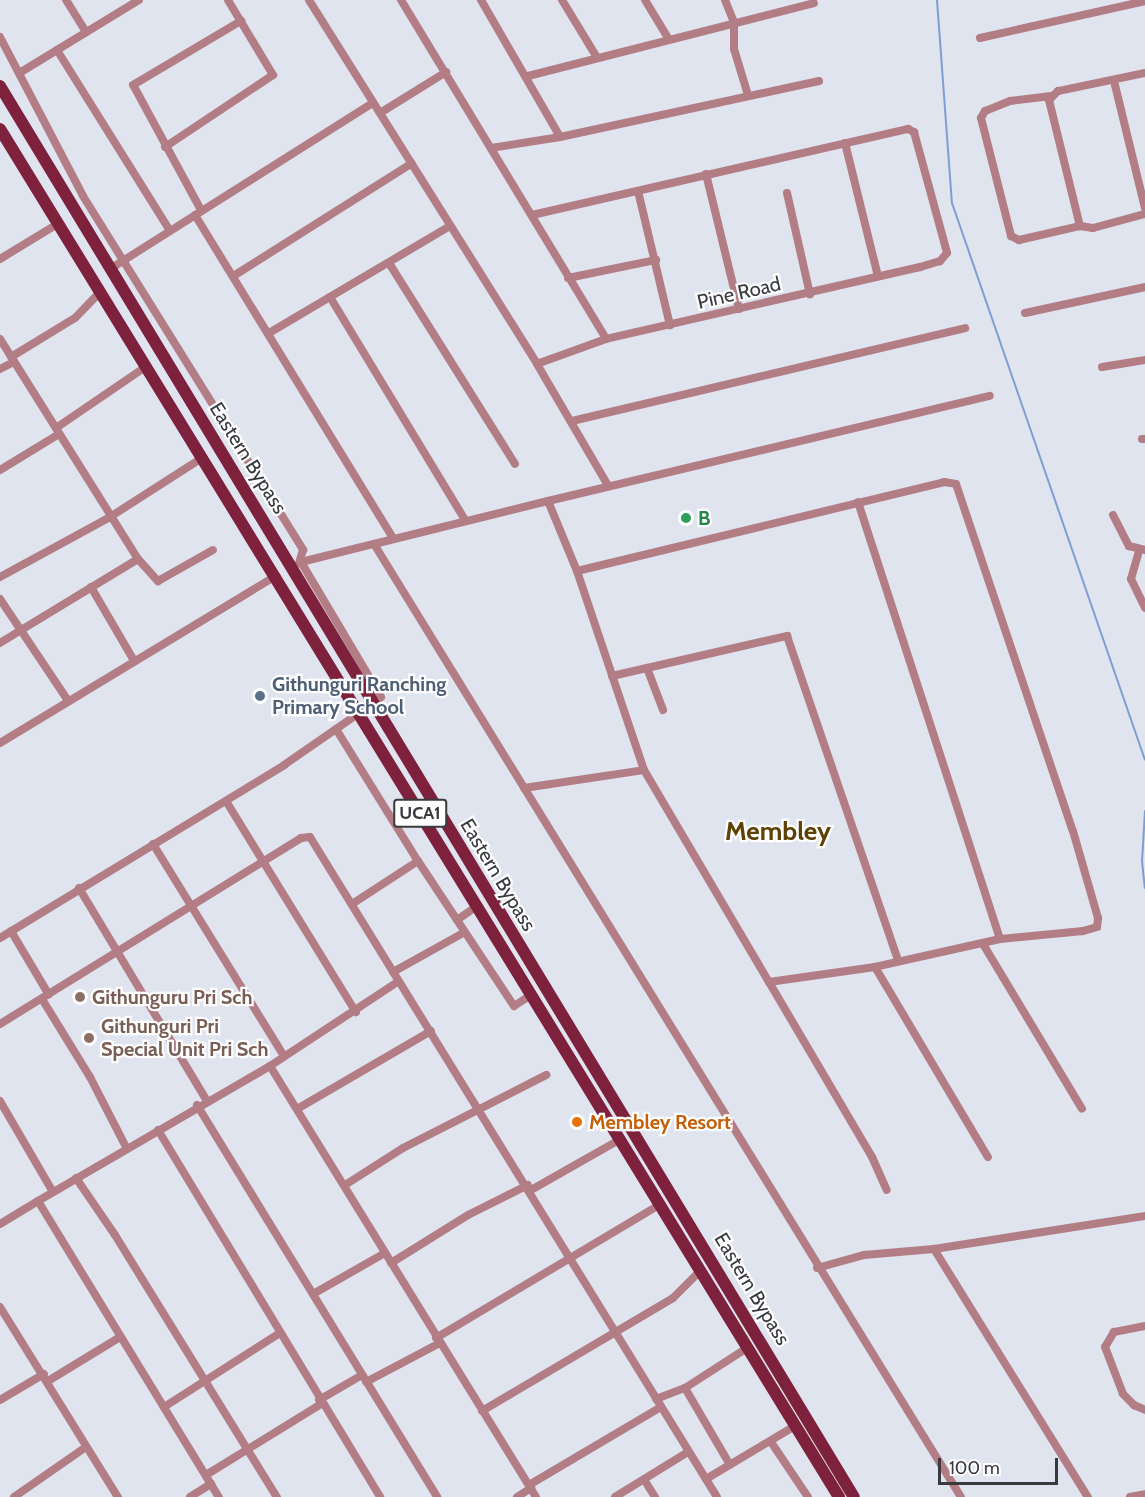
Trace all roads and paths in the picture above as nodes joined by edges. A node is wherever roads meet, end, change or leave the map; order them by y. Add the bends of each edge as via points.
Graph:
1 (66, 0) edge
2 (139, 0) edge
3 (228, 0) edge
4 (309, 0) edge
5 (401, 0) edge
6 (482, 0) edge
7 (562, 0) edge
8 (645, 0) edge
9 (725, 0) edge
10 (1145, 1) edge
11 (814, 3) dead end
12 (241, 21) junction
13 (734, 22) junction
14 (86, 32) junction
15 (0, 37) edge
16 (668, 38) junction
17 (980, 38) dead end
18 (57, 50) junction
19 (596, 56) junction
20 (21, 72) junction
21 (446, 72) junction
22 (1145, 73) edge
23 (528, 76) junction
24 (819, 81) dead end
25 (1114, 81) junction
26 (0, 86) edge
27 (748, 95) junction
28 (1051, 96) junction
29 (372, 103) junction
30 (380, 113) junction
31 (0, 129) edge
32 (560, 137) junction
33 (845, 143) junction
34 (165, 147) junction
35 (491, 148) junction
36 (412, 163) junction
37 (706, 174) junction
38 (638, 191) junction
39 (787, 193) dead end
40 (1145, 208) edge
41 (198, 212) junction
42 (1145, 214) edge
43 (532, 215) junction
44 (59, 223) junction
45 (450, 226) junction
46 (1080, 226) junction
47 (170, 231) junction
48 (0, 259) edge
49 (656, 260) junction
50 (124, 261) junction
51 (389, 263) junction
52 (111, 269) junction
53 (235, 275) junction
54 (878, 276) junction
55 (568, 278) junction
56 (1145, 287) edge
57 (101, 291) junction
58 (810, 294) junction
59 (330, 297) junction
60 (739, 309) junction
61 (1025, 313) dead end
62 (670, 325) junction
63 (965, 328) dead end
64 (269, 333) junction
65 (0, 339) edge
66 (606, 339) junction
67 (12, 360) junction
68 (1145, 360) edge
69 (537, 364) junction
70 (147, 366) junction
71 (1102, 367) dead end
72 (0, 369) edge
73 (990, 396) dead end
74 (572, 422) junction
75 (58, 431) junction
76 (244, 456) junction
77 (202, 458) junction
78 (229, 464) junction
79 (515, 464) dead end
80 (0, 470) edge
81 (607, 484) junction
82 (548, 501) junction
83 (858, 502) junction
84 (1113, 515) dead end
85 (110, 517) junction
86 (465, 520) junction
87 (393, 538) junction
88 (374, 544) junction
89 (213, 550) dead end
90 (1142, 551) edge
91 (138, 558) junction
92 (297, 564) junction
93 (577, 571) junction
94 (276, 576) junction
95 (0, 577) edge
96 (91, 587) junction
97 (0, 599) edge
98 (1145, 608) edge
99 (320, 614) junction
100 (304, 623) junction
101 (19, 631) junction
102 (0, 643) edge
103 (134, 659) junction
104 (648, 668) junction
105 (612, 676) junction
106 (67, 699) junction
107 (372, 704) junction
108 (663, 710) dead end
109 (359, 713) junction
110 (336, 729) junction
111 (0, 743) edge
112 (644, 770) junction
113 (524, 788) junction
114 (226, 801) junction
115 (153, 844) junction
116 (418, 861) junction
117 (264, 862) junction
118 (79, 888) junction
119 (352, 904) junction
120 (477, 906) junction
121 (189, 907) junction
122 (457, 920) junction
123 (11, 931) junction
124 (465, 932) junction
125 (0, 938) edge
126 (1000, 939) junction
127 (983, 944) junction
128 (117, 950) junction
129 (898, 960) junction
130 (875, 967) junction
131 (393, 972) junction
132 (399, 981) junction
133 (769, 982) junction
134 (531, 995) junction
135 (45, 997) junction
136 (356, 1012) junction
137 (0, 1024) edge
138 (431, 1031) junction
139 (284, 1056) junction
140 (270, 1066) junction
141 (546, 1075) dead end
142 (206, 1099) junction
143 (0, 1101) edge
144 (197, 1105) junction
145 (297, 1109) junction
146 (1082, 1109) dead end
147 (480, 1110) junction
148 (158, 1130) junction
149 (619, 1140) junction
150 (126, 1148) junction
151 (988, 1157) dead end
152 (76, 1178) junction
153 (345, 1185) junction
154 (529, 1187) junction
155 (887, 1190) dead end
156 (53, 1192) junction
157 (38, 1201) junction
158 (658, 1205) junction
159 (1145, 1216) edge
160 (0, 1224) edge
161 (934, 1249) junction
162 (385, 1253) junction
163 (570, 1257) junction
164 (391, 1263) junction
165 (817, 1268) junction
166 (700, 1271) junction
167 (313, 1294) junction
168 (0, 1307) edge
169 (1145, 1326) edge
170 (616, 1333) junction
171 (278, 1334) junction
172 (120, 1337) junction
173 (438, 1341) junction
174 (747, 1348) junction
175 (46, 1377) junction
176 (364, 1378) junction
177 (203, 1382) junction
178 (685, 1388) junction
179 (656, 1399) junction
180 (0, 1400) edge
181 (320, 1402) junction
182 (164, 1407) junction
183 (661, 1407) junction
184 (1145, 1410) edge
185 (482, 1412) junction
186 (795, 1426) junction
187 (771, 1442) junction
188 (86, 1447) junction
189 (244, 1450) junction
190 (688, 1452) junction
191 (730, 1465) junction
192 (206, 1475) junction
193 (706, 1479) junction
194 (645, 1481) junction
195 (211, 1484) junction
196 (530, 1487) junction
197 (1145, 1494) edge
198 (14, 1497) edge
199 (118, 1497) edge
200 (190, 1497) edge
201 (219, 1497) edge
202 (277, 1497) edge
203 (380, 1497) edge
204 (437, 1497) edge
205 (517, 1497) edge
206 (536, 1497) edge
207 (615, 1497) edge
208 (655, 1497) edge
209 (717, 1497) edge
210 (808, 1497) edge
211 (839, 1497) edge
212 (854, 1497) edge
213 (961, 1497) edge
214 (1088, 1497) edge
215 (1130, 1497) edge

1 - 14 street
2 - 14 street
3 - 12 street
4 - 29 street
5 - 21 street
6 - 23 street
7 - 19 street
8 - 16 street
9 - 13 street
10 - 17 street
11 - 13 street
12 - 34 street via 271,67 271,78
12 - 34 street via 134,85
13 - 16 street
13 - 27 street via 734,49
14 - 18 street
15 - 20 street
16 - 19 street
18 - 20 street
18 - 47 street
19 - 23 street
20 - 50 street via 83,196
21 - 30 street
21 - 35 street
22 - 25 street
23 - 32 street
24 - 27 street
25 - 28 street via 1058,91
25 - 40 street
26 - 52 main road, Eastern Bypass
27 - 32 street
28 - 46 street
28 - 46 street via 1010,101 986,111 981,118 1012,237 1030,238
29 - 30 street
29 - 41 street
30 - 36 street
31 - 44 main road, Eastern Bypass / UCA1
32 - 35 street
33 - 37 street
33 - 54 street
33 - 54 street, Pine Road via 908,129 914,132 947,253 940,261
34 - 41 street
35 - 43 street
36 - 45 street
36 - 53 street
37 - 38 street
37 - 60 street
38 - 43 street
38 - 49 street
39 - 58 street
41 - 47 street
41 - 53 street
42 - 46 street via 1093,228
43 - 55 street
44 - 48 street
44 - 57 main road, Eastern Bypass / UCA1
45 - 51 street
45 - 69 street
47 - 50 street
49 - 55 street
49 - 62 street
50 - 52 street
50 - 76 street
51 - 59 street
51 - 79 street
52 - 78 main road, Eastern Bypass
53 - 64 street
54 - 58 street, Pine Road
55 - 66 street
56 - 61 street
57 - 67 street via 75,318
57 - 70 main road, Eastern Bypass / UCA1
58 - 60 street, Pine Road
59 - 64 street
59 - 86 street
60 - 62 street, Pine Road
62 - 66 street, Pine Road
63 - 74 street
64 - 87 street
65 - 67 street
66 - 69 street, Pine Road
67 - 72 street
67 - 75 street
68 - 71 street
69 - 74 street
70 - 75 street
70 - 77 main road, Eastern Bypass / UCA1
73 - 81 street
74 - 81 street
75 - 80 street
75 - 85 street
76 - 78 street
76 - 92 street via 303,550
77 - 85 street
77 - 94 main road, Eastern Bypass / UCA1
78 - 92 main road, Eastern Bypass
81 - 82 street
82 - 86 street
82 - 93 street
83 - 93 street
83 - 126 street
83 - 126 street via 944,482 956,484 1070,822 1096,909 1097,927
84 - 90 street via 1129,546
85 - 91 street
85 - 95 street
86 - 87 street
87 - 88 street
88 - 92 street
88 - 113 street
89 - 91 street via 158,581
90 - 98 street via 1131,579
91 - 96 street
92 - 99 main road, Eastern Bypass
92 - 107 street via 381,697
93 - 105 street
94 - 100 main road, Eastern Bypass / UCA1
94 - 103 street
96 - 101 street
96 - 103 street
97 - 101 street
99 - 100 main road
99 - 107 main road, Eastern Bypass
100 - 109 main road, Eastern Bypass / UCA1
101 - 102 street
101 - 106 street
103 - 106 street
104 - 105 street
104 - 108 street
104 - 129 street via 787,636
105 - 112 street
106 - 111 street
107 - 212 main road, Eastern Bypass
109 - 110 street
109 - 120 main road, Eastern Bypass / UCA1
110 - 114 street
110 - 116 street
112 - 113 street
112 - 133 street
113 - 165 street
114 - 115 street
114 - 117 street
115 - 118 street
115 - 121 street
116 - 119 street
116 - 122 street
117 - 119 street via 307,836
117 - 121 street
117 - 136 street
118 - 123 street
118 - 128 street
119 - 131 street
120 - 122 street
120 - 134 main road, Eastern Bypass / UCA1
121 - 128 street
121 - 139 street
122 - 124 street
123 - 125 street
123 - 135 street
124 - 131 street
124 - 134 street via 514,1006
126 - 127 street
127 - 129 street
127 - 146 street
128 - 135 street
128 - 142 street
129 - 130 street
130 - 133 street
130 - 151 street
131 - 132 street
132 - 136 street
132 - 138 street
133 - 155 street via 872,1157
134 - 149 main road, Eastern Bypass / UCA1
135 - 137 street
135 - 150 street
136 - 139 street
138 - 145 street
138 - 147 street
139 - 140 street
140 - 142 street
140 - 145 street
141 - 147 street
142 - 144 street
143 - 156 street
144 - 148 street
144 - 167 street
145 - 153 street
147 - 153 street via 403,1148
147 - 154 street
148 - 150 street
148 - 171 street
149 - 154 street
149 - 158 main road, Eastern Bypass / UCA1
150 - 152 street
152 - 156 street
152 - 177 street via 148,1286
153 - 162 street
154 - 163 street
154 - 164 street via 468,1215
156 - 157 street
157 - 160 street
157 - 172 street
158 - 163 street
158 - 166 main road, Eastern Bypass / UCA1
159 - 161 street
161 - 165 street via 864,1255
161 - 214 street
162 - 164 street
162 - 167 street
163 - 170 street
163 - 173 street
164 - 173 street
165 - 213 street
166 - 170 street via 673,1298
166 - 174 main road, Eastern Bypass / UCA1
167 - 176 street
168 - 175 street
169 - 184 street via 1114,1332 1105,1347 1123,1394
170 - 179 street
170 - 185 street
171 - 177 street
171 - 181 street
172 - 175 street
172 - 182 street
173 - 176 street
173 - 185 street
174 - 178 street
174 - 186 main road, Eastern Bypass / UCA1
175 - 180 street
175 - 188 street
176 - 181 street
176 - 204 street
177 - 182 street
177 - 189 street
178 - 179 street
178 - 191 street
179 - 183 street
181 - 189 street
181 - 203 street
182 - 192 street
183 - 190 street
183 - 196 street
185 - 196 street
186 - 187 street
186 - 211 main road, Eastern Bypass / UCA1
187 - 191 street
187 - 210 street
188 - 198 street
188 - 199 street
189 - 192 street
189 - 202 street
190 - 193 street
190 - 194 street
191 - 193 street
192 - 195 street
193 - 209 street
194 - 207 street
194 - 208 street
195 - 200 street
195 - 201 street
196 - 205 street
196 - 206 street
197 - 215 street

